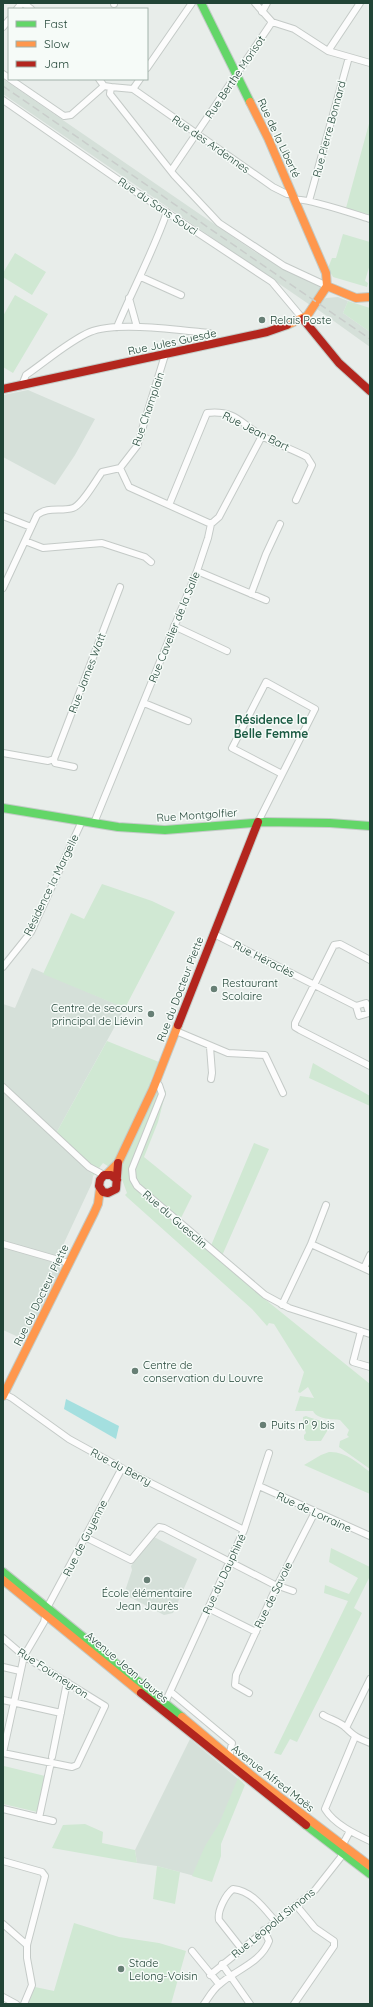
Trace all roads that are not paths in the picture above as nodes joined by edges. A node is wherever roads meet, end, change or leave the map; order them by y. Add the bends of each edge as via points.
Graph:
1 (192, 3) edge
2 (201, 3) edge
3 (255, 3) edge
4 (268, 3) edge
5 (360, 3) edge
6 (262, 12) junction
7 (272, 22) junction
8 (328, 51) junction
9 (349, 57) junction
10 (370, 63) edge
11 (148, 67) edge
12 (237, 74) junction
13 (11, 80) edge
14 (100, 80) edge
15 (139, 80) edge
16 (107, 86) junction
17 (133, 89) junction
18 (3, 100) edge
19 (197, 134) junction
20 (171, 171) junction
21 (293, 197) junction
22 (309, 201) junction
23 (167, 212) junction
24 (370, 219) edge
25 (141, 277) junction
26 (327, 286) junction
27 (181, 295) dead end
28 (129, 298) junction
29 (369, 299) edge
30 (303, 319) junction
31 (117, 328) junction
32 (137, 328) junction
33 (210, 345) junction
34 (165, 355) junction
35 (22, 385) junction
36 (3, 389) edge
37 (370, 390) edge
38 (262, 436) junction
39 (120, 468) junction
40 (296, 500) dead end
41 (169, 505) junction
42 (3, 516) edge
43 (211, 524) junction
44 (280, 524) dead end
45 (32, 527) junction
46 (25, 541) junction
47 (151, 562) dead end
48 (197, 570) junction
49 (3, 588) edge
50 (120, 588) dead end
51 (251, 594) junction
52 (266, 600) dead end
53 (174, 626) junction
54 (227, 651) dead end
55 (144, 703) junction
56 (188, 721) dead end
57 (3, 753) edge
58 (54, 759) junction
59 (74, 767) dead end
60 (282, 774) junction
61 (3, 808) edge
62 (82, 821) junction
63 (258, 822) junction
64 (94, 823) junction
65 (370, 826) edge
66 (214, 934) junction
67 (370, 960) edge
68 (3, 967) edge
69 (314, 984) junction
70 (356, 1006) junction
71 (369, 1013) edge
72 (176, 1031) junction
73 (210, 1047) junction
74 (370, 1066) edge
75 (210, 1079) dead end
76 (156, 1082) junction
77 (3, 1087) edge
78 (283, 1093) dead end
79 (118, 1163) junction
80 (89, 1167) junction
81 (106, 1175) junction
82 (117, 1180) junction
83 (99, 1186) junction
84 (108, 1193) junction
85 (98, 1204) junction
86 (326, 1204) dead end
87 (3, 1244) edge
88 (310, 1244) junction
89 (370, 1255) edge
90 (69, 1263) junction
91 (367, 1269) edge
92 (282, 1305) junction
93 (361, 1331) junction
94 (370, 1334) edge
95 (370, 1367) edge
96 (4, 1395) edge
97 (269, 1453) dead end
98 (122, 1468) junction
99 (259, 1486) junction
100 (315, 1512) junction
101 (244, 1530) junction
102 (370, 1536) edge
103 (85, 1537) junction
104 (229, 1561) junction
105 (3, 1572) edge
106 (3, 1580) edge
107 (277, 1586) junction
108 (293, 1592) dead end
109 (208, 1608) junction
110 (46, 1612) junction
111 (256, 1632) junction
112 (3, 1638) edge
113 (24, 1656) junction
114 (3, 1667) edge
115 (20, 1671) junction
116 (370, 1679) edge
117 (67, 1682) junction
118 (171, 1692) junction
119 (249, 1693) dead end
120 (3, 1700) edge
121 (14, 1702) junction
122 (163, 1707) junction
123 (61, 1713) junction
124 (323, 1715) dead end
125 (346, 1728) junction
126 (355, 1737) junction
127 (370, 1743) edge
128 (3, 1753) edge
129 (225, 1758) junction
130 (51, 1760) junction
131 (3, 1809) edge
132 (39, 1818) junction
133 (53, 1821) dead end
134 (350, 1831) junction
135 (370, 1841) edge
136 (342, 1850) junction
137 (3, 1861) edge
138 (370, 1866) edge
139 (370, 1874) edge
140 (296, 1905) junction
141 (276, 1921) junction
142 (3, 1924) edge
143 (264, 1930) junction
144 (29, 1935) junction
145 (20, 1939) junction
146 (27, 1945) junction
147 (241, 1948) junction
148 (192, 1952) dead end
149 (222, 1964) junction
150 (210, 1975) junction
151 (229, 1976) junction
152 (219, 1984) junction
153 (3, 1997) edge
154 (16, 2004) edge
155 (24, 2004) edge
156 (204, 2004) edge
157 (250, 2004) edge
158 (294, 2004) edge

1 - 11 street
2 - 12 street, Rue de la Liberté
3 - 6 street
4 - 6 street
5 - 8 street
6 - 7 street
7 - 8 street via 294,29
7 - 12 street, Rue Berthe Morisot
8 - 9 street
9 - 10 street
9 - 22 street, Rue Pierre Bonnard
12 - 19 street, Rue Berthe Morisot
12 - 21 street, Rue de la Liberté
13 - 16 street via 64,116 71,115
14 - 16 street
15 - 17 street
16 - 17 street
16 - 20 street via 110,94
17 - 19 street, Rue des Ardennes
18 - 23 street, Rue du Sans Souci
19 - 20 street, Rue Berthe Morisot
19 - 21 street, Rue des Ardennes via 273,187
20 - 26 street via 219,223 284,266
21 - 22 street, Rue des Ardennes
21 - 26 street, Rue de la Liberté via 326,273
22 - 24 street, Rue des Ardennes
23 - 25 street
23 - 30 street, Rue du Sans Souci via 272,282
25 - 27 street
25 - 28 street
26 - 29 street via 356,298
26 - 30 street
28 - 31 street
28 - 32 street
30 - 33 street, Rue Jules Guesde via 267,332
30 - 37 street via 339,363
31 - 32 street
31 - 35 street via 91,332 26,375
32 - 33 street via 209,332
33 - 34 street, Rue Jules Guesde
34 - 35 street, Rue Jules Guesde
34 - 39 street, Rue Champlain via 138,446
35 - 36 street, Rue Jules Guesde
38 - 40 street, Rue Jean Bart via 311,460 312,465
38 - 41 street, Rue Jean Bart via 244,422 222,412 207,414
38 - 43 street, Rue Cavelier de la Salle via 219,517
39 - 41 street via 129,487
39 - 45 street via 102,472 74,508 42,511 37,515
41 - 43 street
42 - 45 street
43 - 48 street, Rue Cavelier de la Salle
44 - 51 street
45 - 46 street
46 - 47 street via 43,548 102,542
46 - 49 street
48 - 51 street
48 - 53 street, Rue Cavelier de la Salle
50 - 58 street, Rue James Watt
51 - 52 street
53 - 54 street
53 - 55 street, Rue Cavelier de la Salle
55 - 56 street
55 - 64 street, Rue Cavelier de la Salle via 137,713
57 - 58 street via 48,761
58 - 59 street via 55,763
60 - 60 street via 315,709 266,682 232,748
60 - 63 street
61 - 62 street, Rue Montgolfier
62 - 64 street, Rue Montgolfier
62 - 68 street, Résidence la Margelle via 31,932
63 - 64 street, Rue Montgolfier via 165,830
63 - 65 street, Rue Montgolfier
63 - 66 street, Rue du Docteur Piette
66 - 69 street, Rue Héraclès
66 - 72 street, Rue du Docteur Piette
67 - 69 street via 340,944 334,945
69 - 70 street, Rue Héraclès
69 - 74 street via 294,1023 295,1027
70 - 71 street via 359,1016
70 - 71 street via 366,1003
72 - 73 street
72 - 76 street, Rue du Docteur Piette
73 - 75 street
73 - 78 street via 228,1053 265,1055
76 - 79 street, Rue du Docteur Piette
76 - 92 street, Rue du Guesclin via 162,1094 132,1169 133,1179 146,1195 206,1247 262,1293
77 - 80 street
79 - 81 street, Rue du Docteur Piette
79 - 82 street, Rue du Docteur Piette
80 - 81 street
80 - 83 street
81 - 82 street
81 - 83 street via 101,1178
82 - 84 street via 116,1189
83 - 84 street
83 - 85 street, Rue du Docteur Piette
84 - 85 street, Rue du Docteur Piette
85 - 90 street, Rue du Docteur Piette
86 - 88 street
87 - 90 street
88 - 91 street
88 - 92 street
89 - 91 street
90 - 96 street, Rue du Docteur Piette
92 - 93 street, Rue du Guesclin
93 - 94 street, Rue du Guesclin
93 - 95 street via 353,1362
96 - 98 street, Rue du Berry via 12,1398 69,1439
97 - 99 street, Rue du Dauphiné
98 - 101 street, Rue du Berry
98 - 103 street, Rue de Guyenne
99 - 100 street, Rue de Lorraine
99 - 101 street, Rue du Dauphiné
100 - 102 street, Rue de Lorraine
100 - 107 street, Rue de Savoie
101 - 104 street, Rue du Dauphiné
103 - 104 street via 131,1560 159,1527
103 - 110 street, Rue de Guyenne
104 - 107 street
104 - 109 street, Rue du Dauphiné
105 - 110 street, Avenue Jean Jaurès
106 - 110 street, Avenue Jean Jaurès
107 - 108 street
107 - 111 street, Rue de Savoie
109 - 111 street
109 - 118 street, Rue du Dauphiné
110 - 113 street, Rue de Guyenne
110 - 122 street, Avenue Jean Jaurès
111 - 119 street, Rue de Savoie via 234,1679 235,1685
112 - 113 street, Rue Fourneyron
113 - 115 street, Rue de Guyenne
113 - 117 street, Rue Fourneyron
114 - 115 street
115 - 121 street, Rue de Guyenne
116 - 125 street
117 - 123 street
117 - 130 street, Rue Fourneyron via 105,1706 77,1765
118 - 122 street, Rue du Dauphiné
118 - 129 street via 232,1743
120 - 121 street
121 - 123 street
121 - 128 street, Rue de Guyenne
122 - 129 street, Avenue Alfred Maës via 180,1715
123 - 130 street
124 - 125 street
125 - 126 street
126 - 127 street
126 - 134 street via 325,1809
128 - 130 street
129 - 136 street, Avenue Alfred Maës
129 - 136 street, Avenue Alfred Maës via 237,1772
130 - 132 street
131 - 132 street
132 - 133 street
134 - 135 street
134 - 136 street, Rue Léopold Simons
136 - 138 street, Avenue Alfred Maës
136 - 139 street, Avenue Alfred Maës
136 - 140 street, Rue Léopold Simons via 315,1890
137 - 144 street via 44,1874
140 - 141 street, Rue Léopold Simons
140 - 158 street via 315,1928 334,1941 334,1946
141 - 143 street, Rue Léopold Simons
141 - 147 street via 251,1895 233,1889 229,1892 218,1914 219,1920
142 - 145 street
143 - 147 street, Rue Léopold Simons
143 - 151 street via 269,1941 266,1950 237,1974
144 - 145 street
144 - 146 street
145 - 146 street
146 - 155 street via 32,1985
147 - 149 street, Rue Léopold Simons
148 - 150 street
149 - 150 street, Rue Léopold Simons
149 - 151 street
150 - 152 street
151 - 152 street
151 - 157 street
152 - 156 street
153 - 154 street

